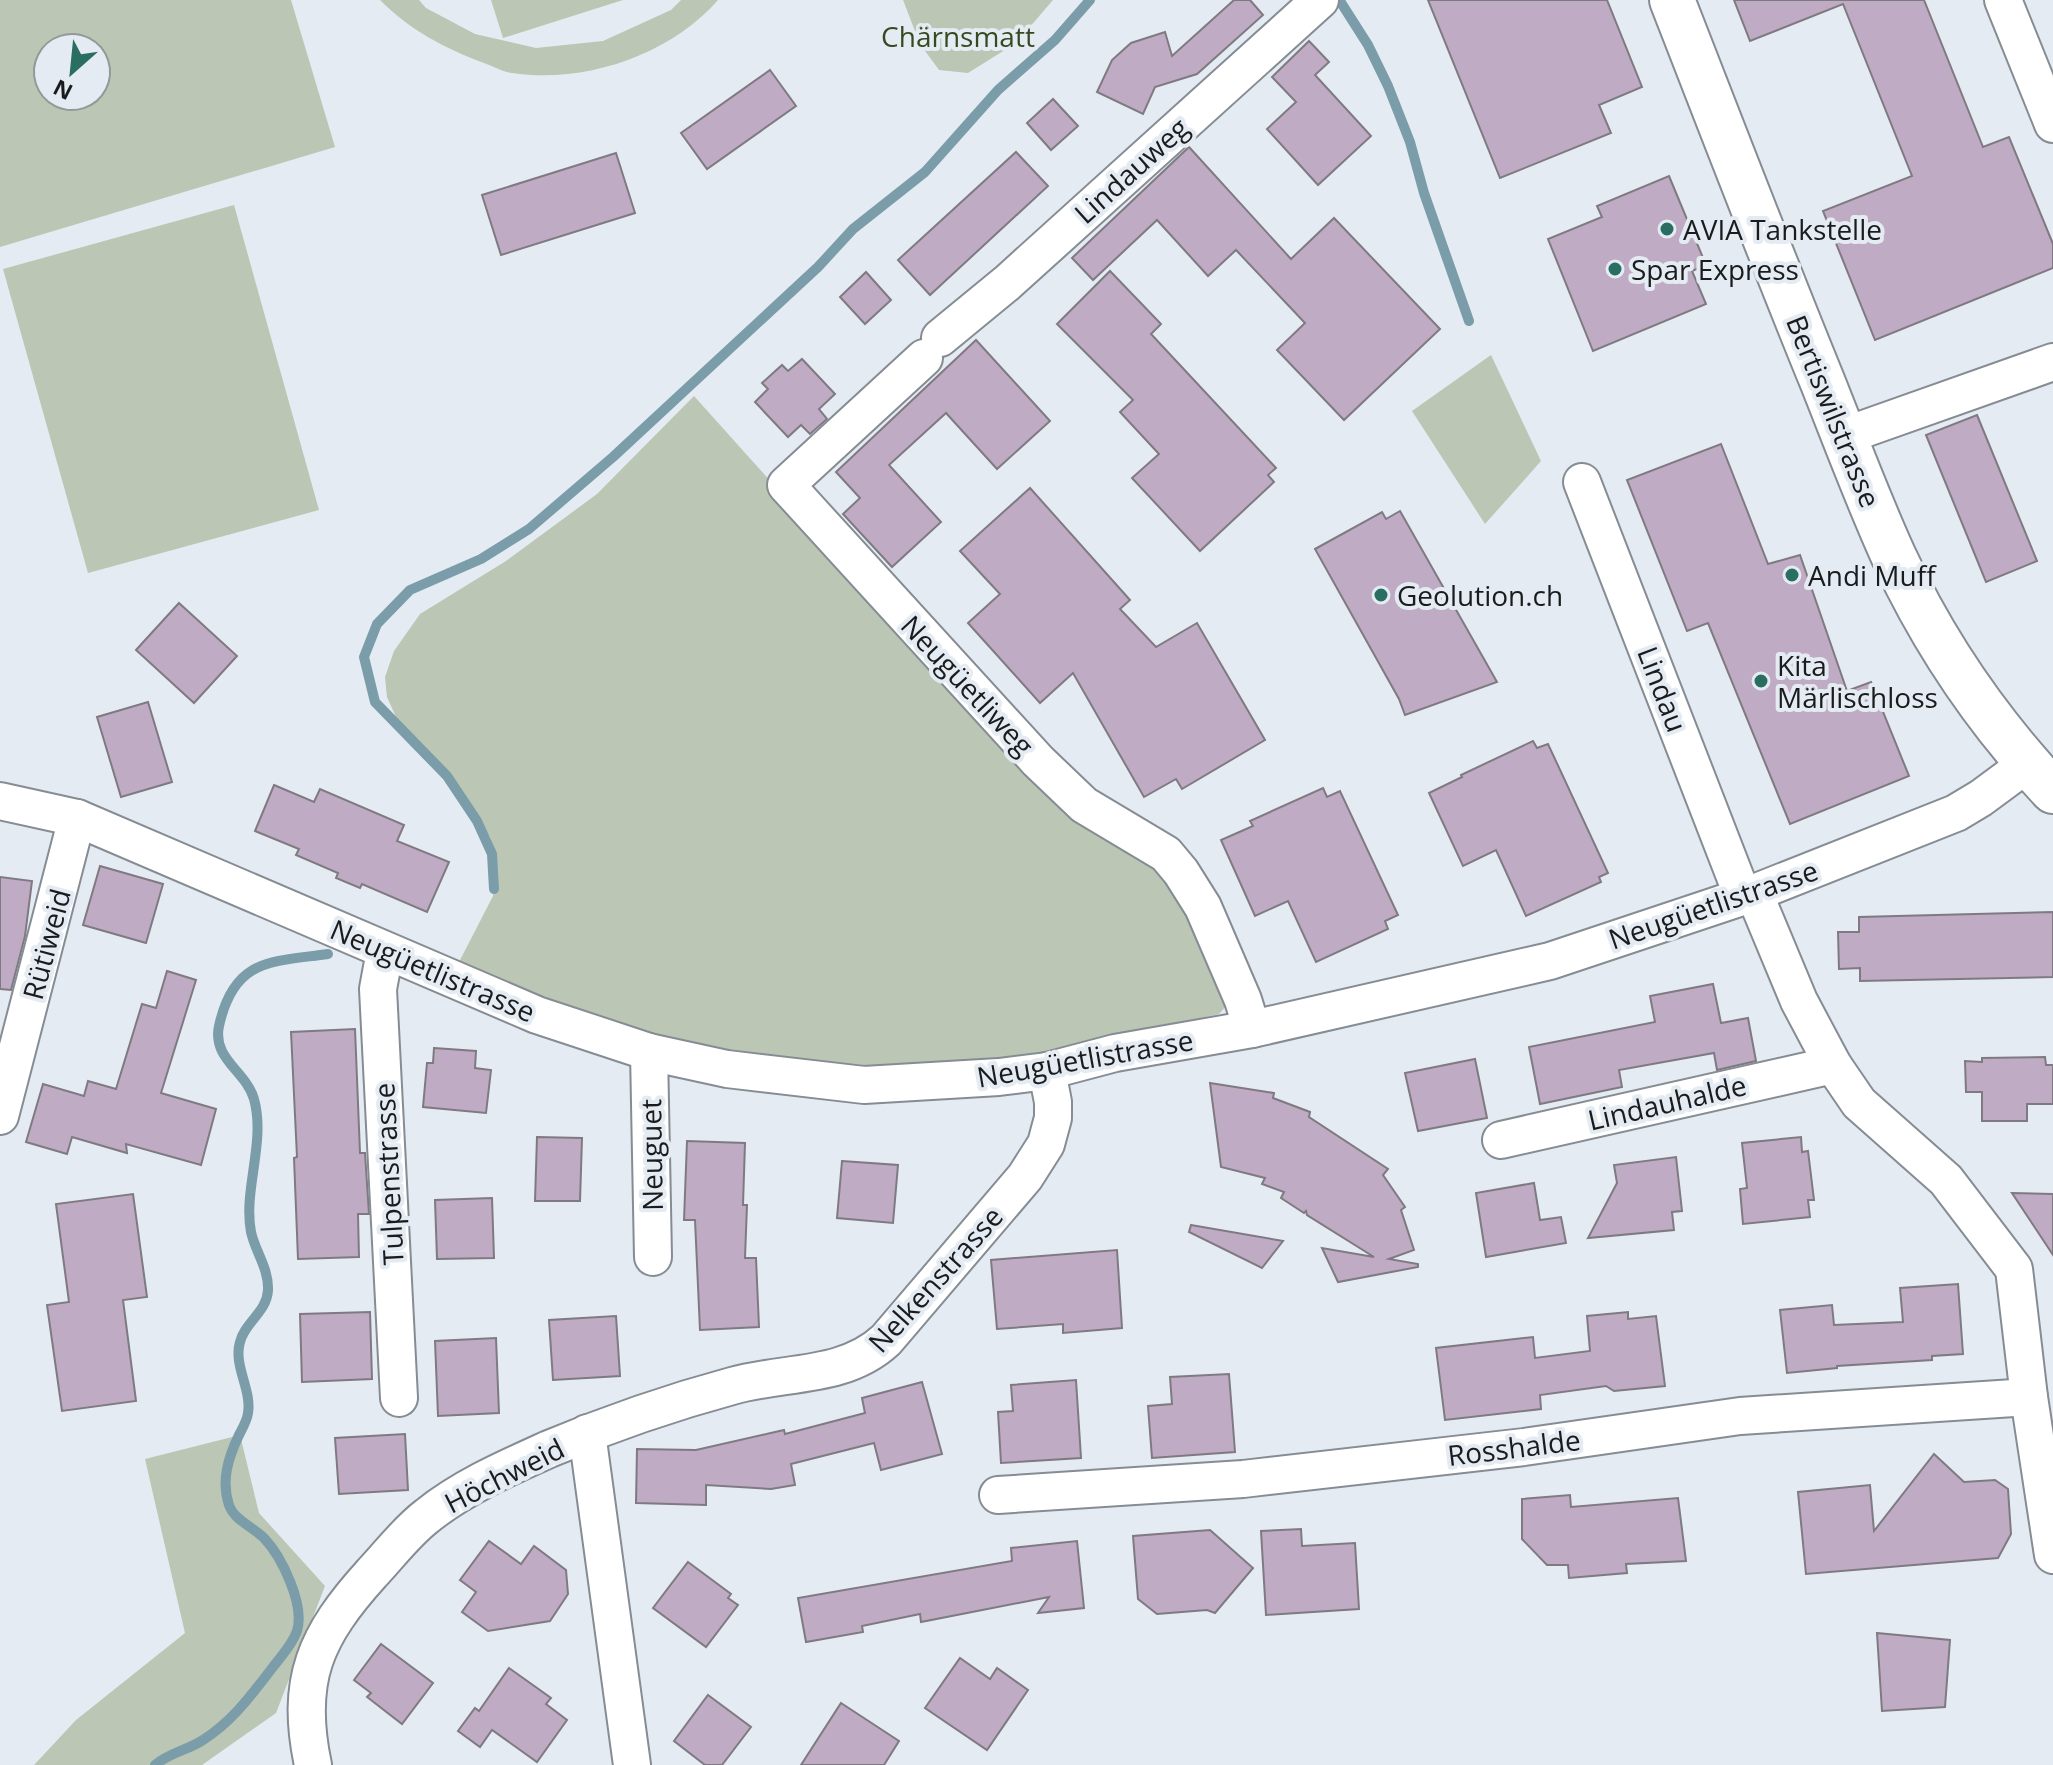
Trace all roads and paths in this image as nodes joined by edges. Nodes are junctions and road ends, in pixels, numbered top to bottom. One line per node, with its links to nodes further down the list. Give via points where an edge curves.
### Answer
1 (1320, 0): 5 (street, Lindauweg)
2 (1672, 0): 7 (main road, Bertiswilstrasse)
3 (2003, 0): 4 (street)
4 (2053, 124)
5 (932, 348): 14 (street, Neugüetliweg, via 786,485 1038,761 1084,805 1166,854 1203,907)
6 (2053, 362): 7 (street)
7 (1844, 436): 9 (main road, Bertiswilstrasse, via 1923,613 1973,694)
8 (1582, 482): 12 (street, Lindau)
9 (2040, 778): 12 (street, Neugüetlistrasse)
10 (0, 801): 11 (street, Neugüetlistrasse)
11 (77, 818): 13 (street, Neugüetlistrasse); 18 (street, Rütiweid)
12 (1749, 895): 14 (street, Neugüetlistrasse, via 1550,961); 16 (street)
13 (385, 951): 15 (street, Neugüetlistrasse, via 537,1015); 22 (street, Tulpenstrasse, via 378,989)
14 (1252, 1029): 17 (street, Neugüetlistrasse)
15 (649, 1052): 17 (street, Neugüetlistrasse, via 727,1069 864,1085); 20 (street, Neuguet)
16 (1833, 1065): 19 (street, Lindauhalde); 21 (street, via 1859,1103 1946,1180 2014,1269)
17 (1047, 1071): 24 (street, Nelkenstrasse, via 1053,1118 1046,1144 1025,1177 870,1355 841,1367 736,1384)
18 (0, 1116)
19 (1501, 1140)
20 (653, 1257)
21 (2029, 1397): 23 (street); 25 (street, Rosshalde, via 1740,1416 1243,1479)
22 (399, 1398)
23 (2044, 1432): 26 (street)
24 (587, 1433): 27 (street, Höchweid, via 506,1468 426,1517 346,1602 314,1655 305,1703); 28 (street, Höchweid)
25 (998, 1495)
26 (2053, 1555)
27 (313, 1765)
28 (632, 1765)

